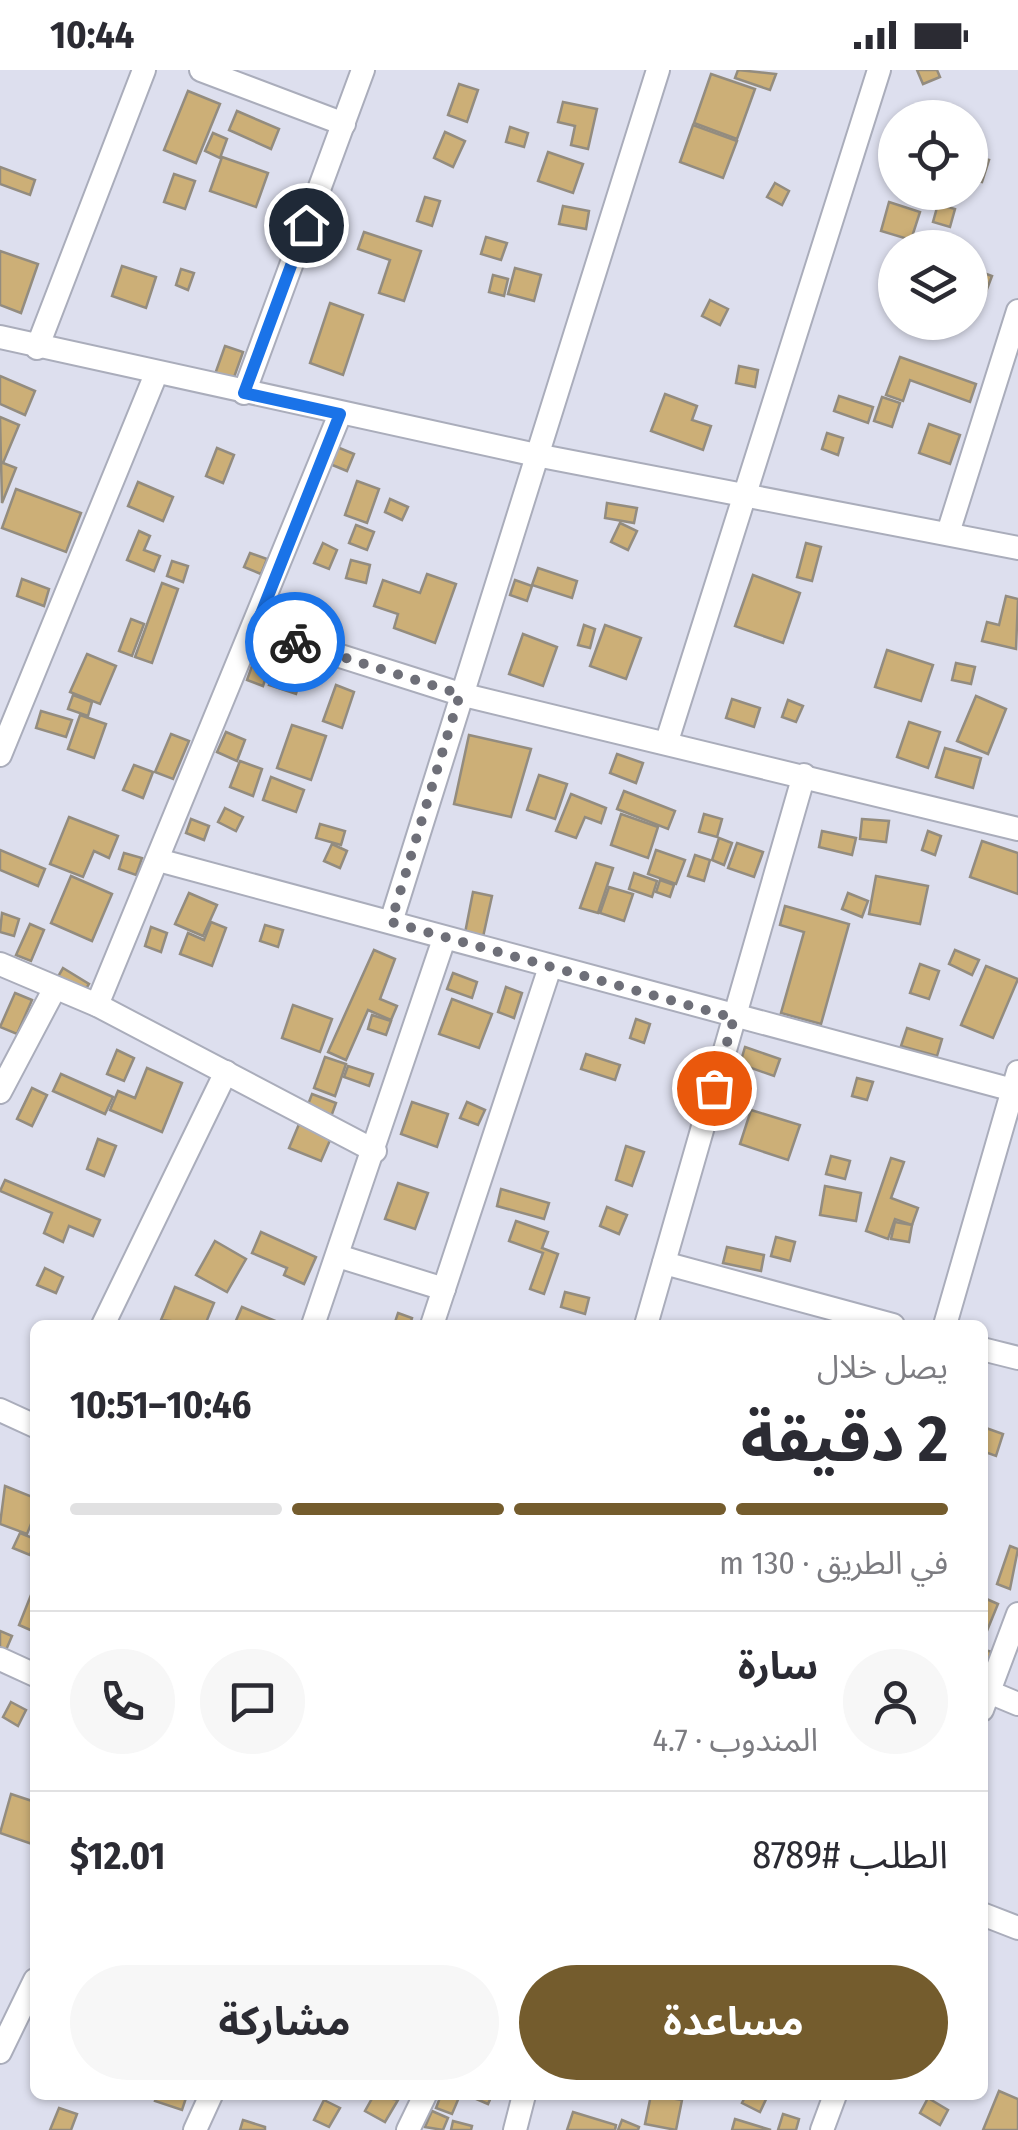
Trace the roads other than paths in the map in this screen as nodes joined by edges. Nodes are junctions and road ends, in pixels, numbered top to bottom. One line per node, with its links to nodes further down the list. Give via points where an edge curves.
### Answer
1 (144, 70): 9 (street)
2 (200, 70): 6 (street)
3 (363, 70): 6 (street)
4 (658, 70): 13 (street)
5 (879, 70): 14 (street)
6 (344, 124): 11 (street)
7 (1018, 311): 15 (street)
8 (0, 338): 9 (street)
9 (37, 348): 10 (street)
10 (156, 374): 11 (street); 20 (street)
11 (244, 393): 12 (street)
12 (340, 414): 13 (street); 17 (street)
13 (536, 455): 14 (street); 18 (street)
14 (746, 493): 15 (street); 19 (street)
15 (948, 534): 16 (street)
16 (1018, 548)
17 (255, 629): 18 (street); 23 (street)
18 (460, 694): 19 (street); 24 (street)
19 (666, 740): 21 (street)
20 (0, 755)
21 (804, 775): 22 (street); 30 (street)
22 (1018, 829)
23 (158, 860): 24 (street); 29 (street)
24 (391, 922): 25 (street)
25 (444, 940): 27 (street); 34 (street)
26 (0, 964): 28 (street)
27 (550, 967): 30 (street); 37 (street)
28 (54, 988): 29 (street); 33 (street)
29 (97, 1005): 31 (street)
30 (734, 1018): 32 (street); 36 (street)
31 (226, 1072): 34 (street); 38 (street)
32 (1016, 1081): 43 (street)
33 (0, 1092)
34 (375, 1151): 35 (street)
35 (338, 1256): 37 (street); 39 (street)
36 (664, 1263): 41 (street); 42 (street)
37 (444, 1289): 40 (street)
38 (106, 1320)
39 (316, 1320)
40 (434, 1320)
41 (647, 1320)
42 (875, 1320)
43 (945, 1320)
44 (988, 1350): 45 (street)
45 (1018, 1358)
46 (0, 1410): 47 (street)
47 (30, 1424)
48 (1018, 1614): 51 (street)
49 (2, 1665): 50 (street)
50 (30, 1673)
51 (988, 1689)
52 (988, 1698): 53 (street)
53 (1018, 1704)
54 (988, 1916): 55 (street)
55 (1018, 1928)
56 (30, 1990): 57 (street)
57 (0, 2052)
58 (209, 2100): 62 (street)
59 (423, 2100): 63 (street)
60 (523, 2100): 64 (street)
61 (833, 2100): 65 (street)
62 (195, 2130)
63 (408, 2130)
64 (515, 2130)
65 (824, 2130)

